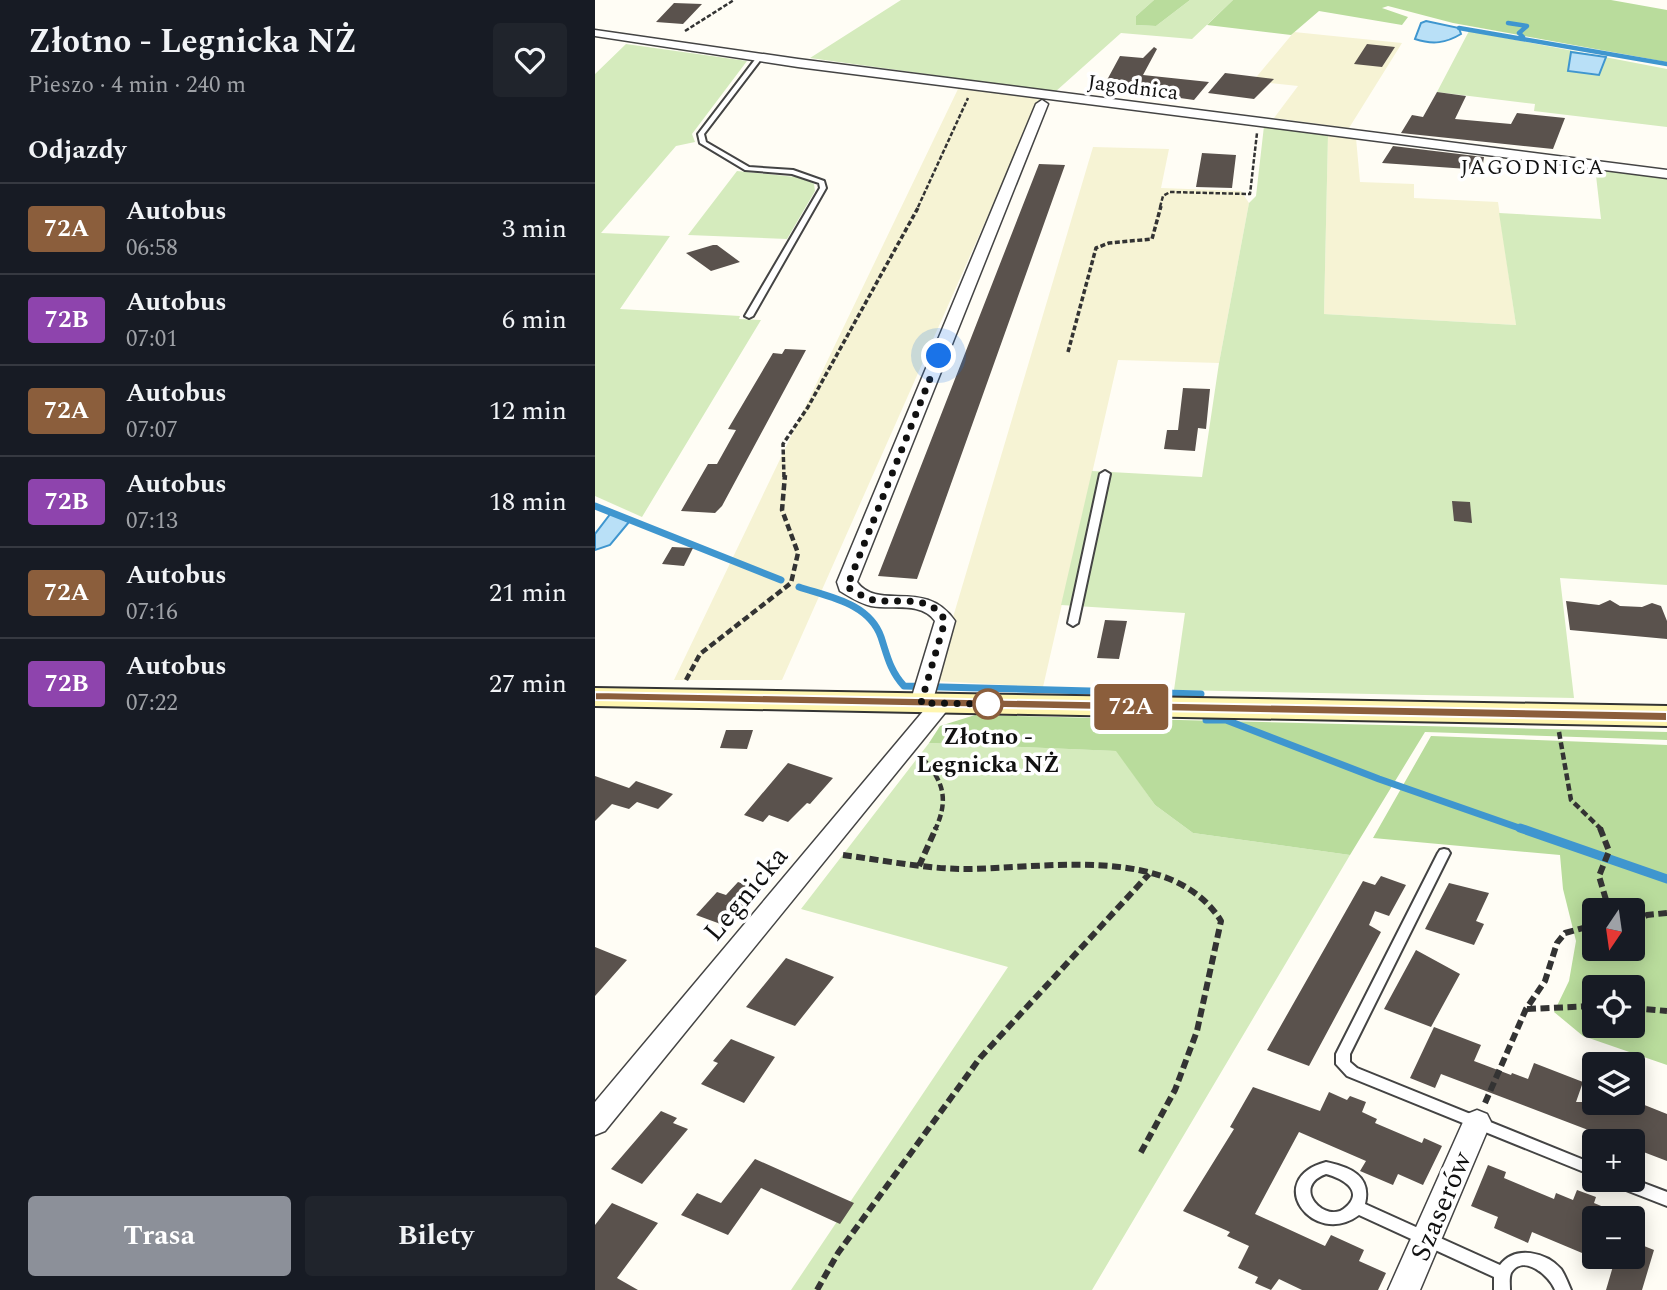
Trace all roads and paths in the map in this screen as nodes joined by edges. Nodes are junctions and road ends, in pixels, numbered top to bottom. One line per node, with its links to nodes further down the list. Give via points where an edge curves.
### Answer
1 (734, 0): 3 (path)
2 (595, 33): 3 (street, Jagodnica)
3 (666, 43): 4 (street, Jagodnica)
4 (759, 58): 5 (street, Jagodnica); 9 (lane, via 701,134 703,143 747,169 811,176 823,182 823,188)
5 (973, 86): 6 (street, Jagodnica); 15 (path, via 908,230 783,444 787,474 783,524 799,553 791,583 700,654 683,684)
6 (1044, 100): 7 (street, Jagodnica); 13 (street, via 847,582 847,587 869,599 920,602 943,616)
7 (1258, 122): 8 (street, Jagodnica); 10 (path, via 1250,194 1170,192 1163,196 1152,239 1104,243 1096,248)
8 (1667, 174)
9 (749, 316)
10 (1068, 352)
11 (1105, 474): 12 (lane)
12 (1073, 622)
13 (929, 694): 15 (street); 16 (street); 18 (street, Legnicka)
14 (595, 697): 15 (street)
15 (659, 698)
16 (1667, 716)
17 (1559, 736): 23 (path, via 1571,800 1603,831 1609,851 1598,867)
18 (907, 746): 19 (street, Legnicka); 21 (path, via 935,770 946,796 943,817)
19 (821, 851): 21 (path); 32 (street, Legnicka)
20 (1444, 853): 31 (lane, via 1343,1054 1343,1064 1352,1072)
21 (919, 866): 22 (path, via 959,869 1095,863)
22 (1150, 874): 33 (path, via 1209,902 1221,921 1196,1031 1175,1090); 40 (path, via 980,1058 838,1253)
23 (1605, 898)
24 (1667, 914): 25 (path)
25 (1645, 916)
26 (1582, 928): 28 (path, via 1565,933 1557,943 1545,981)
27 (1582, 1007): 28 (path)
28 (1526, 1009): 31 (path)
29 (1645, 1009): 30 (path)
30 (1667, 1011)
31 (1476, 1122): 34 (lane); 38 (street, Szaserów)
32 (595, 1123)
33 (1140, 1154)
34 (1582, 1165)
35 (1645, 1190): 36 (lane)
36 (1667, 1199)
37 (1357, 1207): 38 (lane)
38 (1426, 1238): 39 (lane); 41 (street, Szaserów)
39 (1502, 1273): 42 (lane); 43 (lane, via 1515,1260 1536,1260 1554,1271)
40 (817, 1290)
41 (1404, 1290)
42 (1503, 1290)
43 (1563, 1290)

